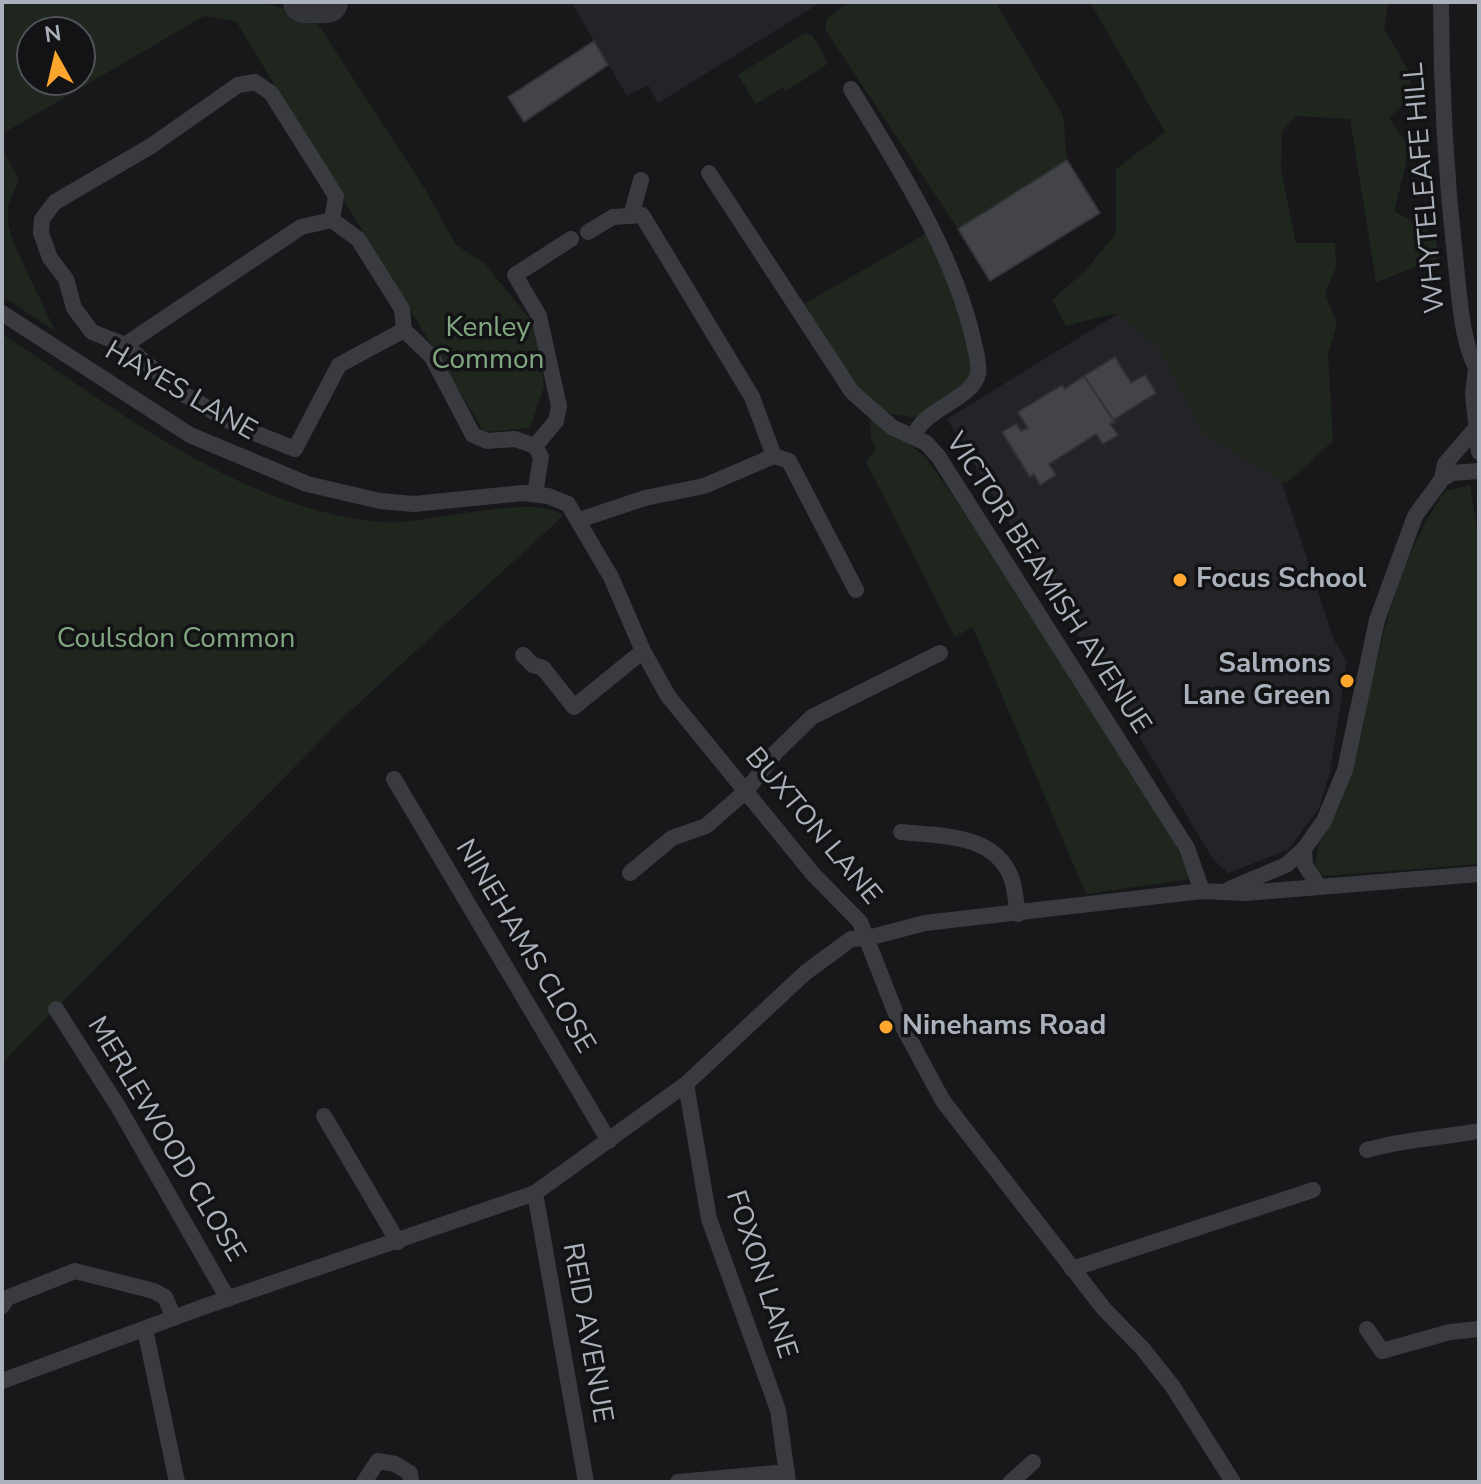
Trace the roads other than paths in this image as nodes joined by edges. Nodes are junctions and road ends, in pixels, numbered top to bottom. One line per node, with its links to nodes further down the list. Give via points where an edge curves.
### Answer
1 (1441, 2): 12 (street, WHYTELEAFE HILL, via 1446,178 1462,316 1468,352)
2 (851, 89): 14 (street, via 958,285 976,353 978,374 969,389 923,419)
3 (709, 173): 14 (street, VICTOR BEAMISH AVENUE, via 852,392 892,427)
4 (641, 180): 5 (street)
5 (631, 216): 7 (street, via 613,217); 17 (street, via 642,215 752,397)
6 (332, 220): 10 (street, via 358,239 402,309); 11 (street, via 301,227); 11 (street, via 336,196 271,93 255,82 238,85 151,146 55,202 42,219 41,233 50,258 66,279 74,308 92,332)
7 (588, 232)
8 (571, 239): 15 (street, via 515,275 539,316 559,406 556,421)
9 (2, 313): 20 (street, HAYES LANE, via 181,430 307,484 414,504)
10 (404, 330): 11 (street, via 339,365 295,449 242,428 183,394); 15 (street, via 432,357 473,435)
11 (125, 345)
12 (1477, 368): 13 (street, WHYTELEAFE HILL, via 1472,381)
13 (1476, 428): 16 (street, WHYTELEAFE HILL); 19 (street, via 1445,464)
14 (913, 437): 34 (street, VICTOR BEAMISH AVENUE, via 938,456 979,518 1187,848)
15 (535, 446): 20 (street, via 541,457)
16 (1479, 452)
17 (774, 456): 21 (street, via 704,486); 22 (street, via 789,461)
18 (1479, 471): 19 (street)
19 (1442, 479): 29 (street, via 1415,516 1397,560 1377,620 1345,770 1324,821)
20 (535, 494): 21 (street, BUXTON LANE, via 568,504)
21 (579, 520): 23 (street, BUXTON LANE)
22 (856, 590)
23 (643, 651): 25 (street, via 574,707 543,668); 27 (street, BUXTON LANE, via 668,696)
24 (940, 653): 27 (street, via 812,717)
25 (523, 655)
26 (394, 779): 41 (street, NINEHAMS CLOSE)
27 (746, 791): 30 (street, via 706,826 672,838); 36 (street, BUXTON LANE, via 860,922)
28 (901, 832): 35 (street, via 982,845 1010,875)
29 (1304, 849): 32 (street, via 1305,865); 33 (street, via 1286,865)
30 (630, 873)
31 (1479, 874): 32 (street)
32 (1318, 885): 33 (street, via 1245,893)
33 (1227, 889): 34 (street)
34 (1202, 891): 35 (street)
35 (1018, 914): 36 (street, via 925,923)
36 (868, 938): 38 (street, via 851,939 831,951); 46 (street, BUXTON LANE, via 896,1014 943,1101)
37 (56, 1009): 47 (street, MERLEWOOD CLOSE)
38 (686, 1084): 41 (street); 55 (street, FOXON LANE, via 709,1219 778,1410)
39 (324, 1116): 45 (street)
40 (1479, 1131): 42 (street)
41 (609, 1141): 44 (street)
42 (1367, 1150)
43 (1313, 1190): 46 (street)
44 (535, 1193): 45 (street); 59 (street, REID AVENUE)
45 (398, 1242): 47 (street)
46 (1072, 1269): 62 (street, BUXTON LANE, via 1173,1387)
47 (228, 1299): 49 (street)
48 (2, 1306): 49 (street, via 7,1298 75,1271 154,1291 165,1297)
49 (174, 1318): 50 (street)
50 (145, 1329): 53 (street); 56 (street)
51 (1367, 1329): 52 (street, via 1382,1351)
52 (1479, 1329)
53 (2, 1381)
54 (1033, 1462): 61 (street)
55 (788, 1477): 60 (street)
56 (177, 1482)
57 (364, 1482): 58 (street, via 378,1461 410,1473)
58 (411, 1482)
59 (586, 1482)
60 (678, 1482)
61 (1011, 1482)
62 (1233, 1482)

